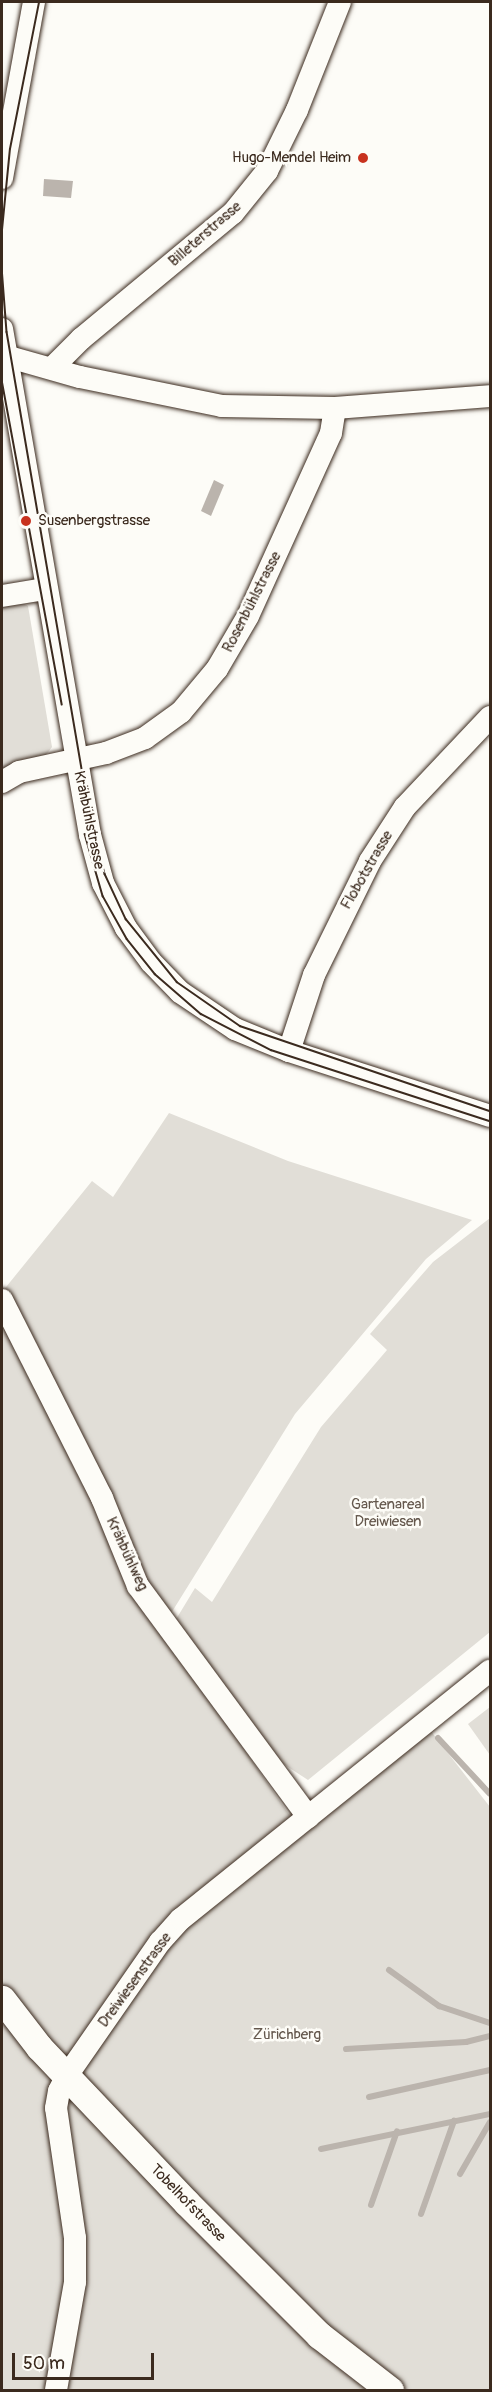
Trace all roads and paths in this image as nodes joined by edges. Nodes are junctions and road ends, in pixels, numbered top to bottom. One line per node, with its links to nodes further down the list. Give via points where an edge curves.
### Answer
1 (34, 2): 3 (street)
2 (340, 2): 6 (street, Billeterstrasse, via 297,110 267,171 233,213 81,339)
3 (2, 178)
4 (2, 328): 5 (street, Krähbühlstrasse)
5 (3, 355): 6 (street); 9 (street, Krähbühlstrasse)
6 (53, 367): 8 (street, via 184,401 222,406)
7 (490, 396): 8 (street)
8 (335, 408): 12 (street, Rosenbühlstrasse, via 331,433 273,562 217,669 181,712 146,738)
9 (45, 589): 10 (street); 12 (street, Krähbühlstrasse)
10 (2, 596)
11 (490, 717): 14 (street, Flobotstrasse, via 405,807 370,861 314,975)
12 (76, 759): 13 (street, via 19,772); 14 (street, Krähbühlstrasse, via 98,869 117,912 142,951 180,992 213,1016)
13 (2, 782)
14 (289, 1051): 15 (street, Krähbühlstrasse)
15 (490, 1116)
16 (2, 1300): 18 (street, Krähbühlweg, via 102,1498 138,1587)
17 (490, 1671): 18 (street, Dreiwiesenstrasse)
18 (308, 1817): 20 (street, Dreiwiesenstrasse, via 181,1919 160,1942)
19 (2, 1999): 20 (main road, Tobelhofstrasse)
20 (66, 2077): 21 (street, Dreiwiesenstrasse, via 56,2108 75,2238 75,2282); 22 (main road, Tobelhofstrasse, via 319,2335)
21 (56, 2391)
22 (390, 2391)

